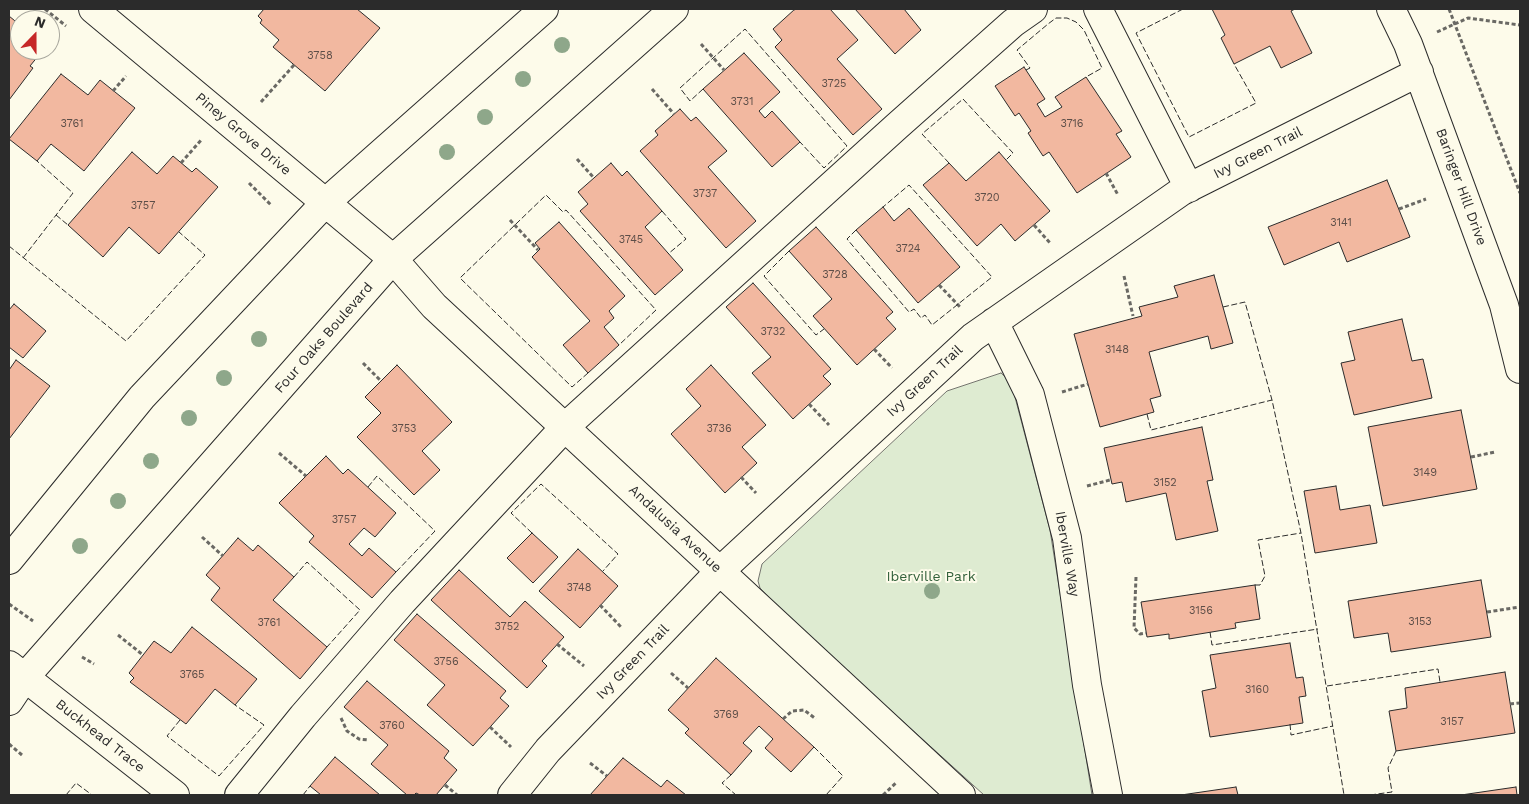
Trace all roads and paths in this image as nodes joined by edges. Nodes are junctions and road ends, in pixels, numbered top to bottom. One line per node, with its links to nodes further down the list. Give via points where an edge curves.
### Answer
1 (92, 9): 29 (street, Piney Grove Drive)
2 (544, 9): 29 (street)
3 (674, 9): 35 (street, Four Oaks Boulevard)
4 (1034, 9): 50 (street, via 1013,23 930,96)
5 (1098, 9): 25 (street)
6 (1391, 9): 11 (street, Baringer Hill Drive)
7 (1449, 9): 8 (path)
8 (1456, 24): 9 (path, via 1468,18); 11 (path); 26 (path)
9 (1520, 25)
10 (701, 44): 13 (path)
11 (1408, 44): 14 (street, Baringer Hill Drive)
12 (294, 65): 18 (path)
13 (724, 70)
14 (1419, 72): 25 (street, Ivy Green Trail); 44 (street, Baringer Hill Drive, via 1504,305)
15 (126, 76): 17 (path)
16 (652, 89): 19 (path)
17 (113, 91)
18 (261, 102)
19 (674, 114)
20 (202, 139): 22 (path)
21 (577, 159): 24 (path)
22 (181, 163)
23 (1106, 173): 27 (path)
24 (594, 178)
25 (1189, 188): 40 (street, Ivy Green Trail)
26 (1520, 192)
27 (1118, 195)
28 (1426, 199): 30 (path)
29 (325, 203): 35 (street, Piney Grove Drive); 61 (street, via 142,398)
30 (1398, 209)
31 (510, 220): 34 (path)
32 (1034, 225): 33 (path)
33 (1050, 243)
34 (538, 250)
35 (393, 259): 50 (street, Andalusia Avenue, via 434,306); 73 (street, Four Oaks Boulevard)
36 (1124, 276): 39 (path)
37 (939, 285): 38 (path)
38 (962, 309)
39 (1133, 316)
40 (994, 322): 62 (street, Ivy Green Trail, via 973,337); 97 (street, Iberville Way, via 1030,394 1067,538 1087,685)
41 (874, 349): 43 (path)
42 (364, 363): 45 (path)
43 (892, 368)
44 (1520, 368)
45 (381, 381)
46 (1088, 384): 47 (path)
47 (1062, 392)
48 (809, 404): 49 (path)
49 (829, 425)
50 (565, 427): 62 (street, Andalusia Avenue); 92 (street, via 408,596)
51 (1495, 452): 53 (path)
52 (279, 453): 54 (path)
53 (1471, 458)
54 (306, 476)
55 (741, 477): 58 (path)
56 (1110, 480): 57 (path)
57 (1087, 486)
58 (756, 493)
59 (202, 537): 60 (path)
60 (223, 556)
61 (9, 560)
62 (720, 571): 94 (street, Ivy Green Trail, via 548,750); 96 (street, Andalusia Avenue)
63 (1136, 578): 68 (path, via 1134,628 1140,634)
64 (600, 605): 67 (path)
65 (1520, 607): 66 (path)
66 (1487, 612)
67 (621, 626)
68 (1146, 633)
69 (118, 635): 71 (path)
70 (557, 644): 72 (path)
71 (143, 655)
72 (584, 666)
73 (17, 671): 76 (street, Four Oaks Boulevard); 91 (street, Buckhead Trace)
74 (671, 673): 75 (path)
75 (688, 688)
76 (9, 700)
77 (1520, 702): 78 (path)
78 (1510, 704)
79 (341, 715): 83 (path, via 347,731)
80 (783, 719): 81 (path, via 792,711 804,710)
81 (816, 719)
82 (490, 728): 85 (path)
83 (368, 740)
84 (9, 744): 86 (path)
85 (511, 747)
86 (22, 755)
87 (590, 763): 88 (path)
88 (607, 776)
89 (897, 782): 95 (path)
90 (445, 785): 93 (path)
91 (175, 795)
92 (239, 795)
93 (457, 795)
94 (512, 795)
95 (883, 795)
96 (961, 795)
97 (1108, 795)

